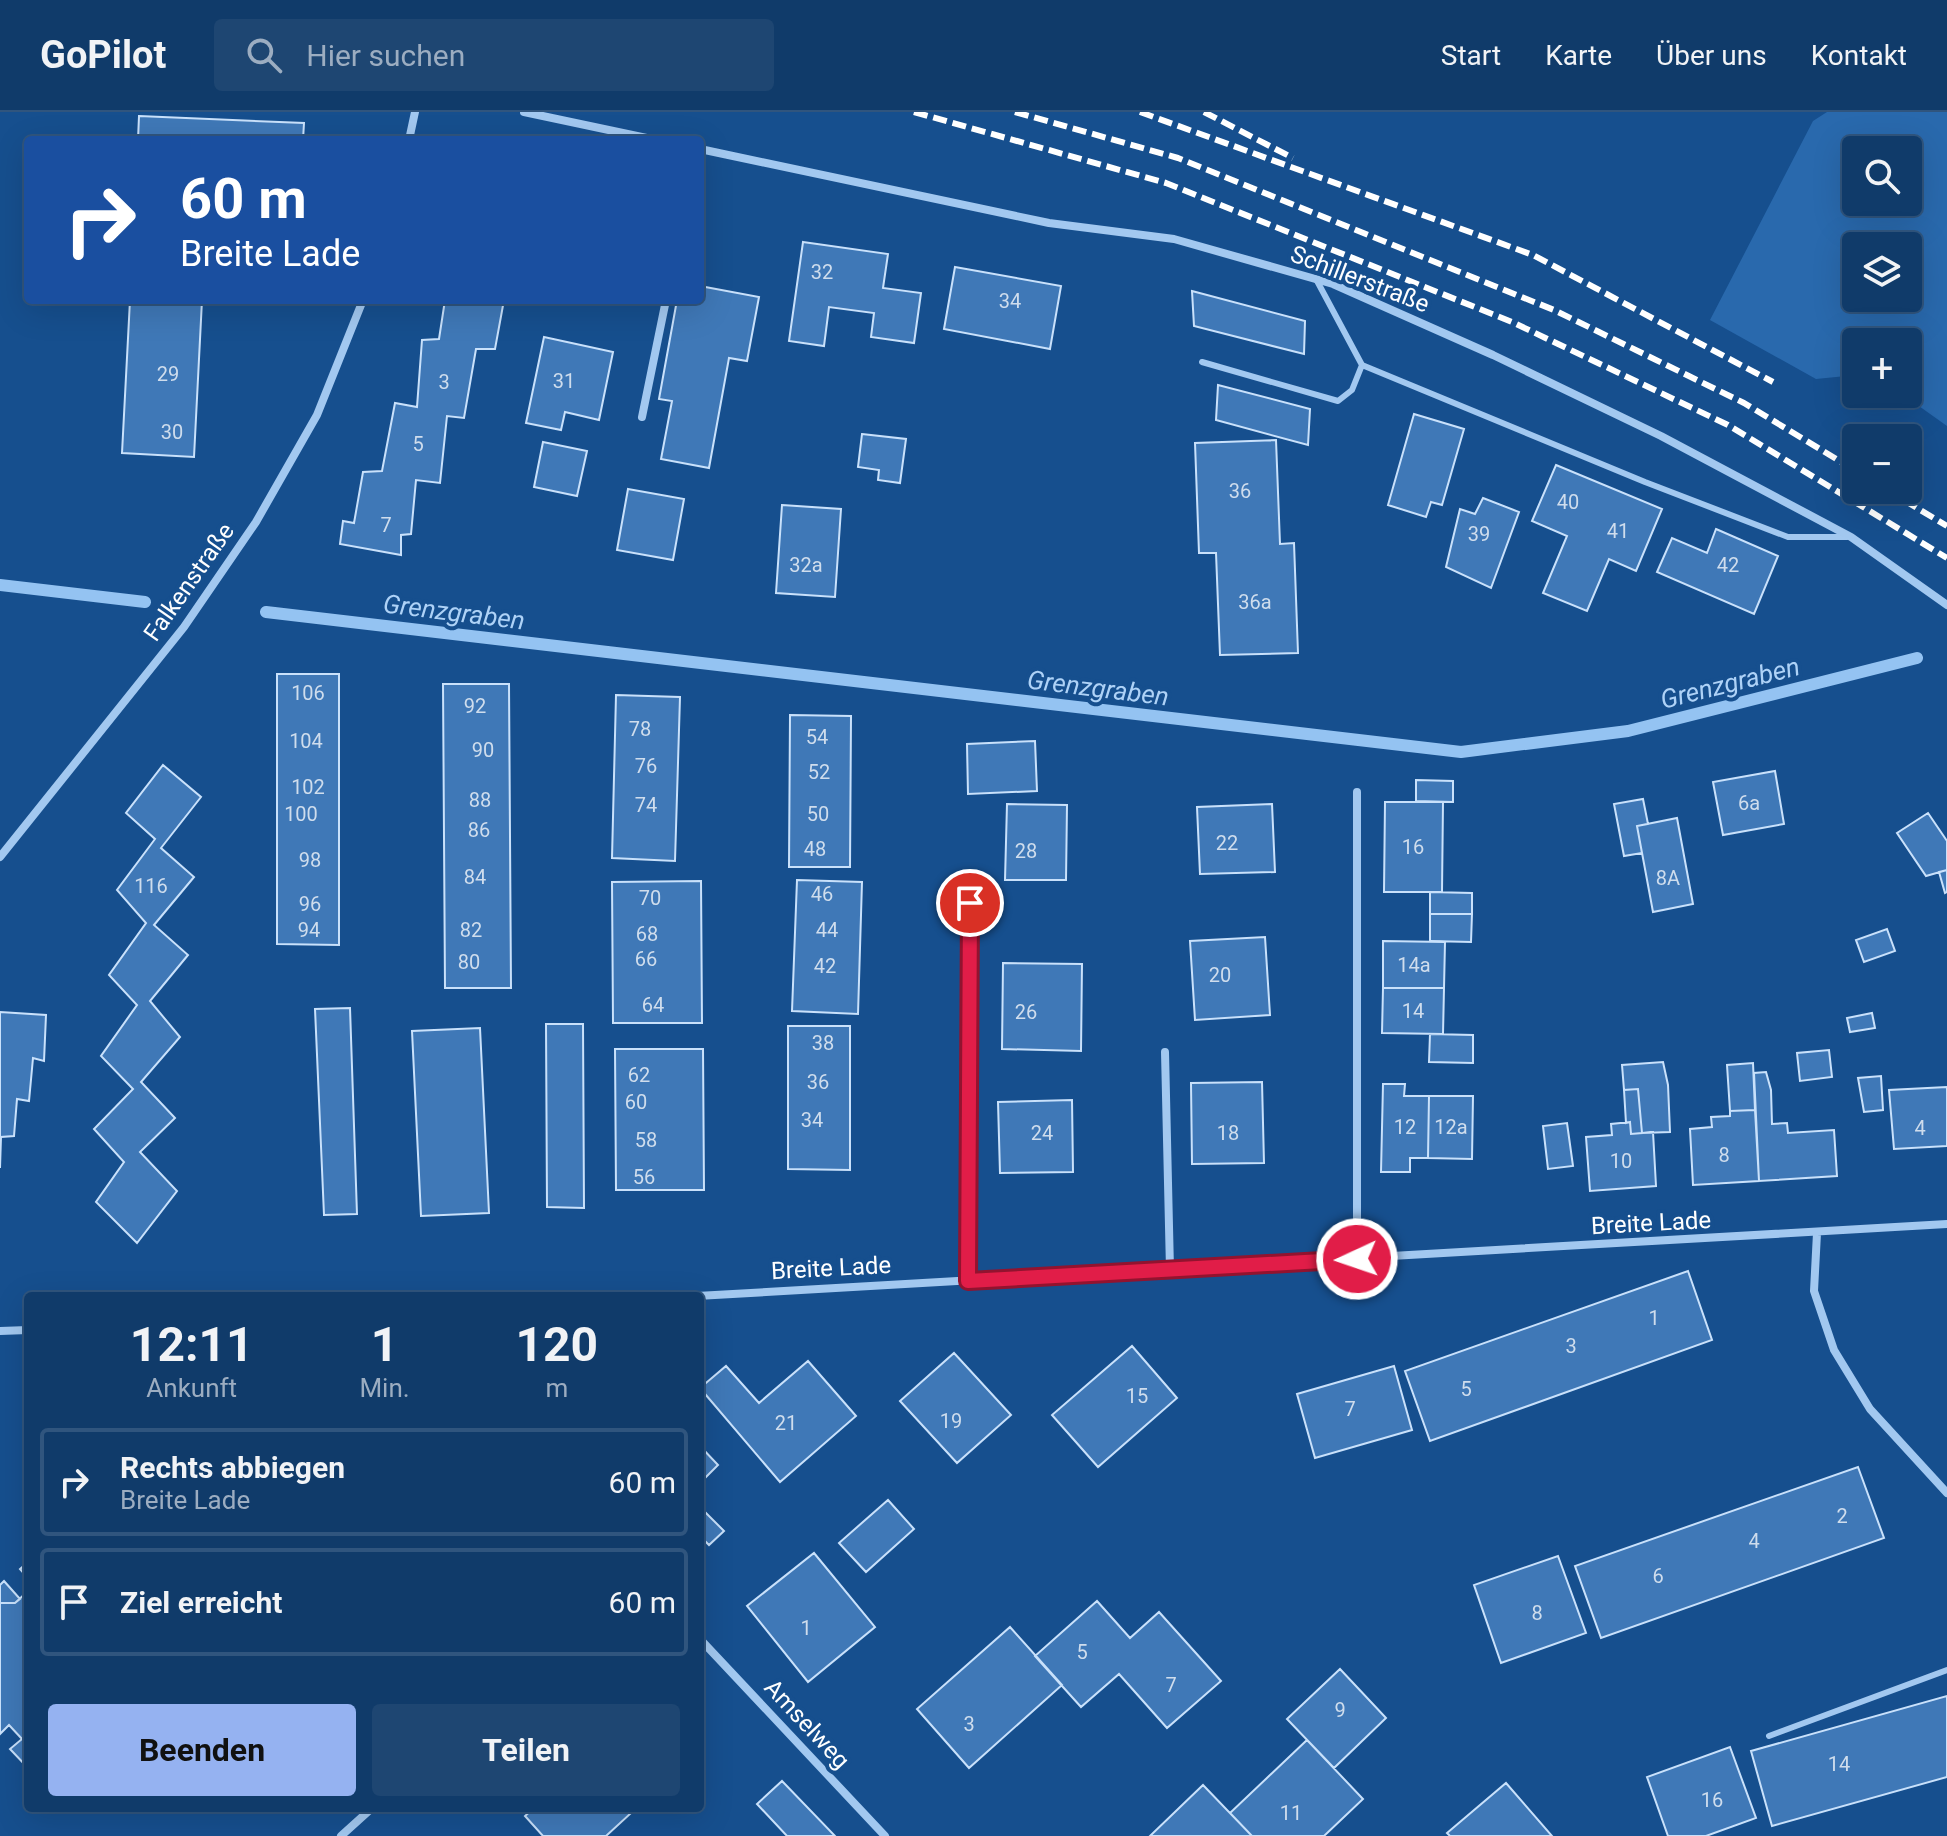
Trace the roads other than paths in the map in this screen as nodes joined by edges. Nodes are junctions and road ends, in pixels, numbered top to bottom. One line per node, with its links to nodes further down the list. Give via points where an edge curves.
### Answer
1 (415, 112): 3 (street)
2 (524, 112): 4 (street)
3 (410, 136)
4 (637, 136)
5 (704, 150): 6 (street, Schillerstraße, via 1049,223 1174,239)
6 (1316, 279): 10 (lane); 12 (street, Schillerstraße, via 1661,436)
7 (361, 304): 15 (street, Falkenstraße, via 317,415 256,522 184,627)
8 (665, 304): 11 (street)
9 (1202, 362): 10 (lane, via 1338,401 1352,390)
10 (1362, 365): 12 (lane, via 1788,537)
11 (642, 417)
12 (1851, 537): 13 (street, Schillerstraße)
13 (1947, 605)
14 (1357, 792): 20 (street)
15 (0, 857)
16 (970, 903): 22 (street)
17 (1165, 1052): 21 (street)
18 (1947, 1224): 19 (street, Breite Lade)
19 (1817, 1233): 20 (street, Breite Lade); 26 (street, via 1814,1291 1834,1350 1870,1409)
20 (1357, 1259): 21 (street, Breite Lade)
21 (1170, 1270): 22 (street, Breite Lade)
22 (968, 1281): 23 (street, Breite Lade)
23 (704, 1296)
24 (24, 1330): 25 (street)
25 (0, 1331)
26 (1947, 1493)
27 (704, 1643): 32 (street, Amselweg)
28 (1947, 1670): 29 (lane)
29 (1769, 1736)
30 (368, 1812): 31 (street)
31 (341, 1836)
32 (885, 1836)

